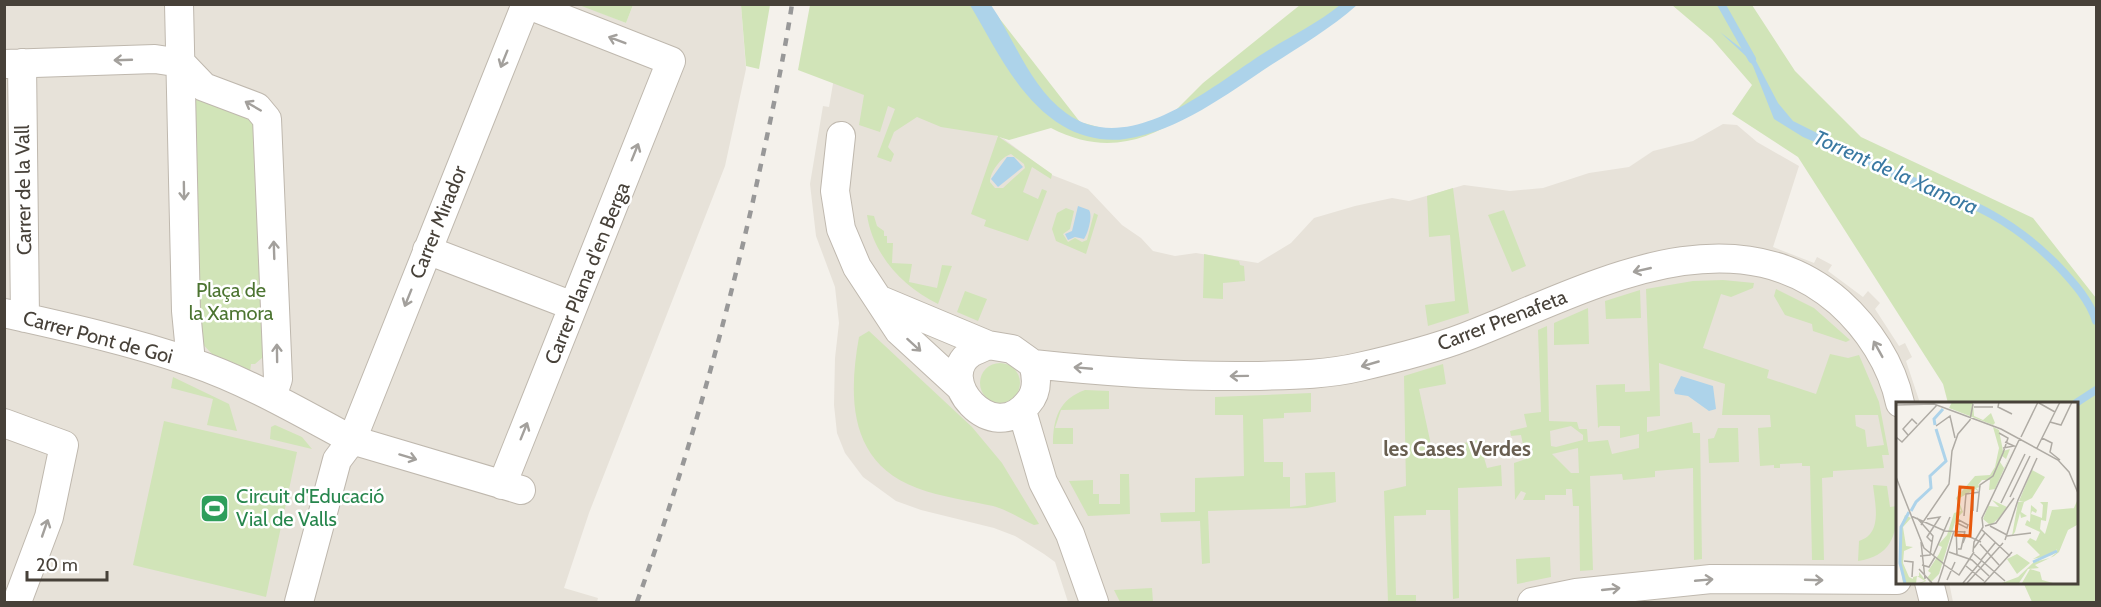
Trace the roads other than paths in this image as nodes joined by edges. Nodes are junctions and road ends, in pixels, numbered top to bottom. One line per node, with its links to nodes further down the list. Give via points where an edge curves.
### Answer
1 (179, 4): 5 (street)
2 (526, 4): 3 (street, Carrer Mirador, one-way to 2); 7 (street, Carrer Mirador, one-way to 7)
3 (671, 61): 9 (street, Carrer Plana d'en Berga, one-way to 3)
4 (13, 63): 5 (street, one-way to 4, via 154,59); 10 (street, Carrer de la Vall)
5 (181, 63): 12 (street, one-way to 12, via 186,311); 15 (street, one-way to 5, via 278,379 267,119 257,107 204,87)
6 (841, 136): 8 (street, via 835,191 841,228 857,267)
7 (427, 250): 9 (street); 20 (street, Carrer Mirador, one-way to 20)
8 (878, 299): 11 (street); 14 (street, one-way to 14, via 899,331)
9 (573, 306): 20 (street, Carrer Plana d'en Berga, one-way to 9, via 512,488)
10 (15, 315): 12 (street, Carrer Pont de Goi)
11 (988, 345): 13 (street, via 1012,349); 14 (street, via 963,361)
12 (191, 362): 15 (street)
13 (1034, 364): 16 (street, Carrer Prenafeta, one-way to 13, via 1890,371 1872,338 1836,300 1794,274 1736,260 1683,262 1617,275 1464,337 1357,368 1216,377); 17 (street, via 1036,387)
14 (960, 387): 18 (street, via 976,410)
15 (272, 397): 20 (street)
16 (1900, 402)
17 (1022, 411): 18 (street, via 1012,417); 21 (street)
18 (989, 416): 21 (street)
19 (4, 423): 24 (street, one-way to 19, via 48,517 57,437)
20 (352, 440): 25 (street, Carrer Mirador, via 337,460)
21 (1043, 482): 26 (street, via 1070,534)
22 (1896, 580): 27 (street, one-way to 22, via 1576,593 1711,579)
23 (1929, 583): 28 (street)
24 (15, 589)
25 (305, 601)
26 (1094, 603)
27 (1532, 603)
28 (1934, 603)

